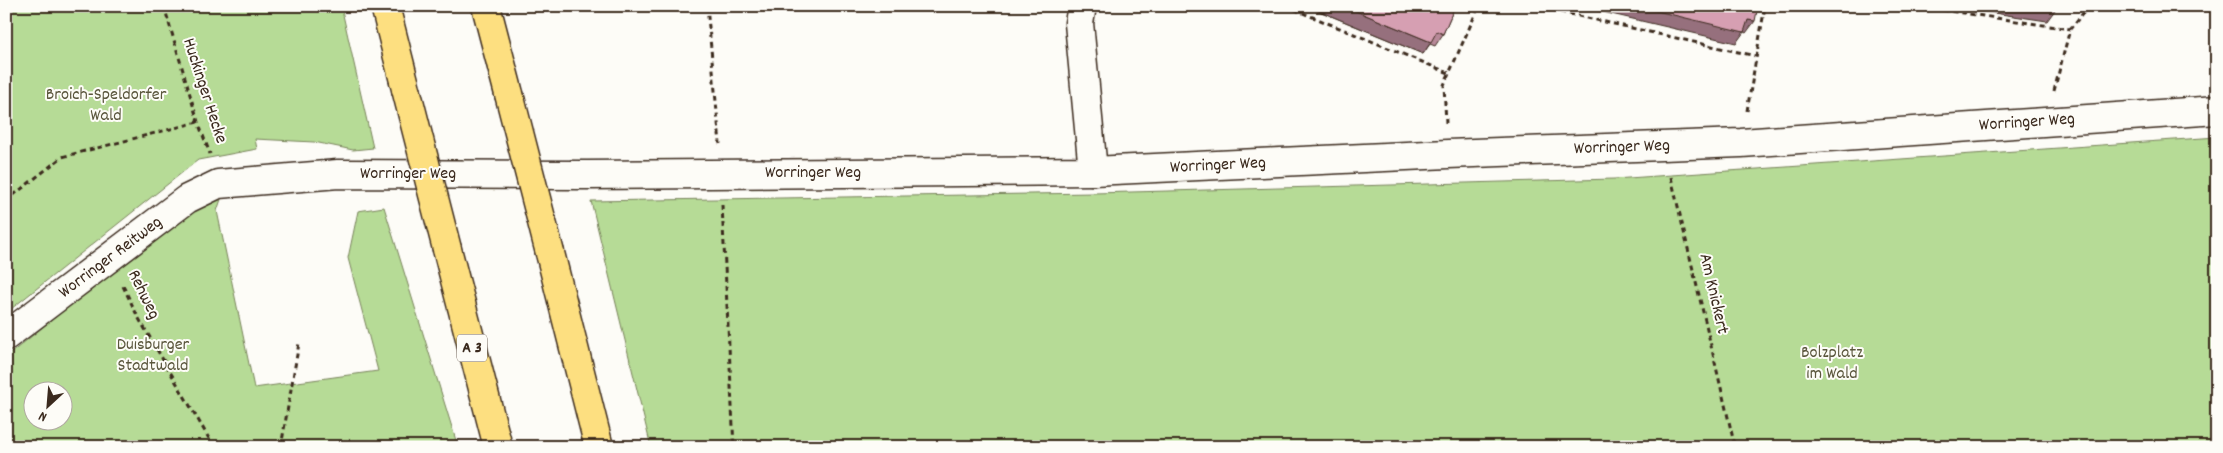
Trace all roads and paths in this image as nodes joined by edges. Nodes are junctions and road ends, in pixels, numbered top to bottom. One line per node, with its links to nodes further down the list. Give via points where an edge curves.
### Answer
1 (164, 6): 16 (path, Huckinger Hecke)
2 (385, 6): 30 (highway, A 3, bridge)
3 (486, 6): 31 (highway, bridge)
4 (707, 6): 22 (path)
5 (1082, 6): 21 (street, via 1079,23)
6 (1286, 6): 14 (path)
7 (1479, 6): 14 (path)
8 (1534, 6): 13 (path)
9 (1764, 6): 13 (path)
10 (1916, 6): 12 (path)
11 (2090, 6): 12 (path)
12 (2070, 29): 17 (path)
13 (1756, 56): 18 (path)
14 (1449, 73): 20 (path, via 1444,85)
15 (2217, 110): 17 (street, Worringer Weg)
16 (198, 122): 23 (path, Huckinger Hecke); 24 (path, via 62,157)
17 (2046, 122): 18 (street, Worringer Weg)
18 (1741, 143): 19 (street, Worringer Weg)
19 (1664, 147): 20 (street, Worringer Weg); 33 (path, Am Knickert)
20 (1448, 154): 21 (street, Worringer Weg)
21 (1093, 171): 22 (street, Worringer Weg)
22 (723, 174): 23 (street, Worringer Weg, via 338,174); 32 (path)
23 (218, 184): 25 (street, Worringer Reitweg, via 187,199)
24 (6, 201)
25 (110, 258): 26 (street, Worringer Reitweg); 28 (path, Rehweg, via 138,317)
26 (6, 336)
27 (299, 343): 29 (path)
28 (214, 447)
29 (281, 447)
30 (498, 447)
31 (599, 447)
32 (734, 447)
33 (1734, 447)

